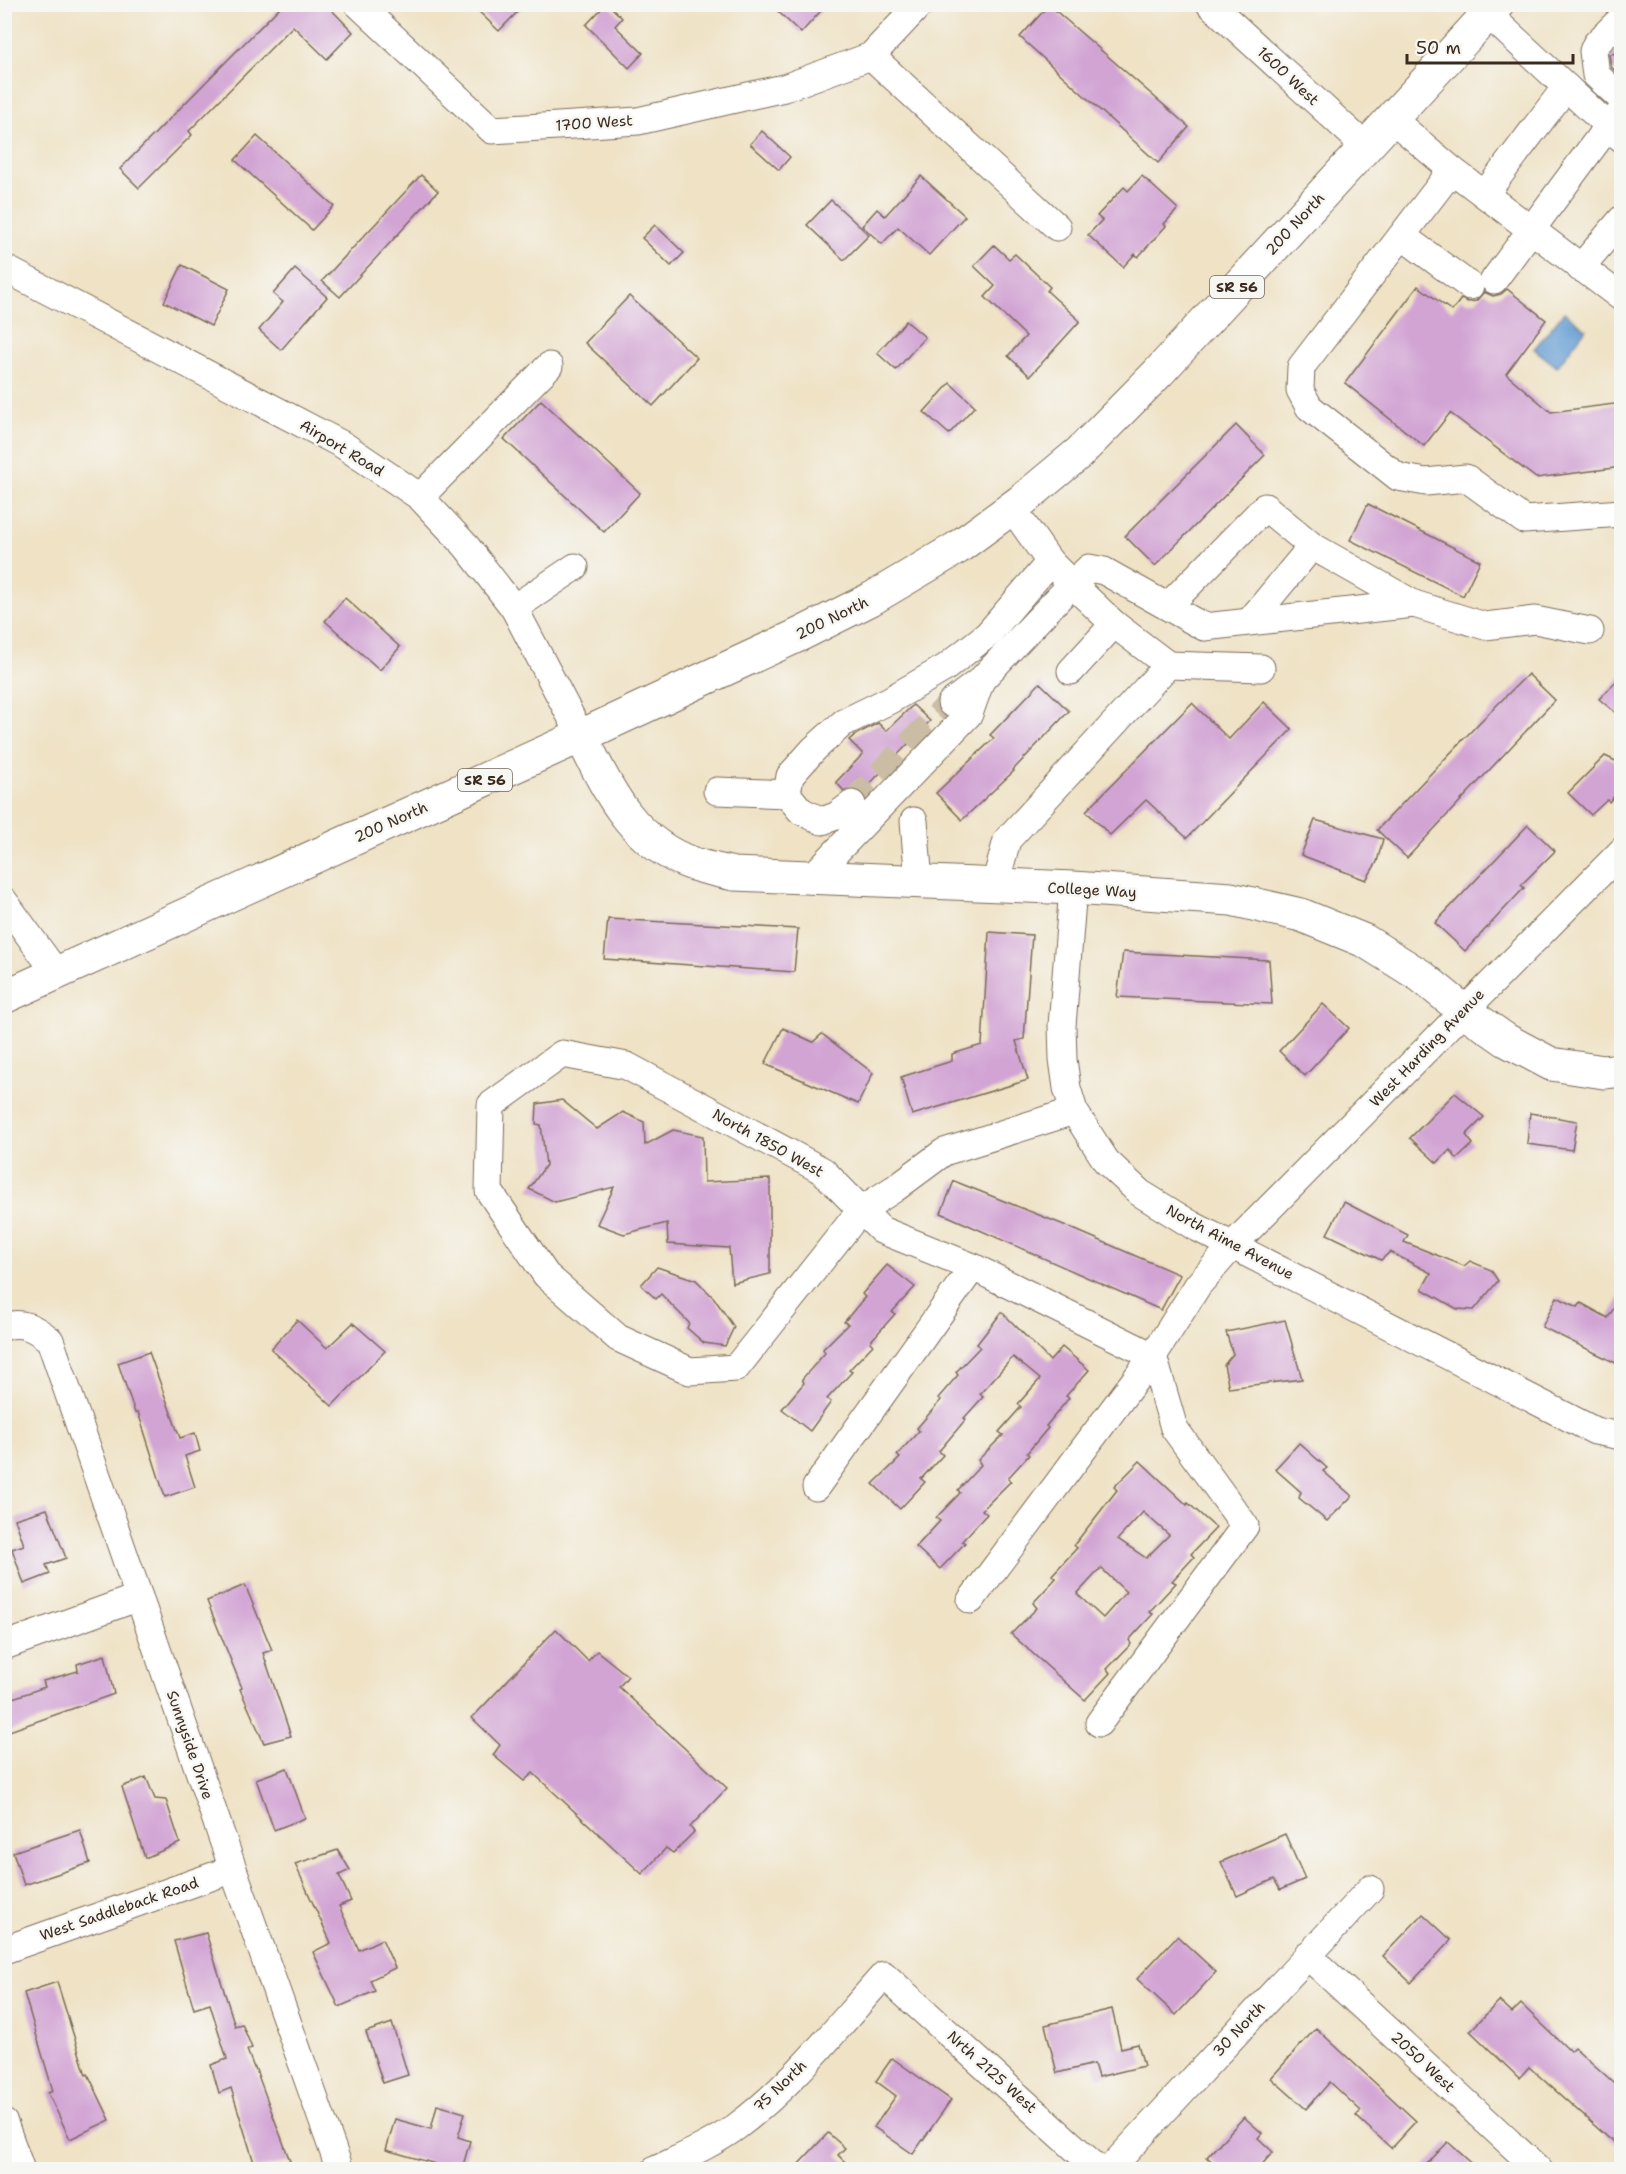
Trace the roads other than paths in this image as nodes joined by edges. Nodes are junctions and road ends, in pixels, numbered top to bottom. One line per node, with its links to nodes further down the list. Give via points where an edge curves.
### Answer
1 (358, 4): 6 (street, 1700 West, via 492,130 638,120 784,88)
2 (920, 4): 6 (street, 1700 West)
3 (1210, 4): 11 (street, 1600 West)
4 (1492, 9): 7 (street); 9 (main road, 200 North / SR 56)
5 (1622, 18): 8 (street, via 1593,51 1596,75)
6 (871, 56): 15 (street)
7 (1566, 87): 10 (street); 13 (street)
8 (1622, 99)
9 (1392, 119): 11 (main road, 200 North / SR 56); 12 (street)
10 (1617, 125): 16 (street)
11 (1366, 147): 23 (main road, 200 North / SR 56, via 1158,373 1079,453)
12 (1452, 170): 13 (street); 17 (street)
13 (1485, 194): 16 (street)
14 (1622, 219): 19 (street)
15 (1057, 227)
16 (1533, 230): 17 (street, via 1482,283); 19 (street)
17 (1402, 236): 24 (street, via 1301,367 1300,390 1309,407 1398,477 1426,482 1466,478 1524,520)
18 (4, 268): 22 (street, Airport Road, via 343,445)
19 (1580, 268): 20 (street)
20 (1622, 297)
21 (549, 366): 22 (street)
22 (420, 497): 31 (street, Airport Road, via 466,546)
23 (1012, 508): 26 (street); 40 (main road, 200 North / SR 56, via 957,548 870,599)
24 (1622, 513)
25 (1312, 546): 29 (street); 30 (street, via 1265,507); 32 (street)
26 (1050, 562): 28 (street); 42 (street, via 987,634 945,668 843,723 790,776)
27 (575, 567): 31 (street)
28 (1072, 584): 30 (street, via 1089,568 1104,571); 33 (street); 38 (street)
29 (1414, 604): 32 (street); 34 (street, via 1485,626 1535,620)
30 (1168, 606): 32 (street, via 1204,627)
31 (514, 609): 40 (street, Airport Road)
32 (1250, 621)
33 (1114, 624): 35 (street); 37 (street)
34 (1590, 631)
35 (1168, 665): 36 (street); 48 (street, via 1007,840)
36 (1260, 668)
37 (1071, 671)
38 (981, 680): 39 (street); 46 (street, via 969,714)
39 (951, 703)
40 (581, 736): 46 (main road, College Way, via 607,788 632,824 659,847 693,864 734,874); 51 (main road, 200 North / SR 56)
41 (717, 791): 42 (street)
42 (787, 794): 43 (street, via 801,811 822,821)
43 (852, 804)
44 (914, 821): 47 (street)
45 (1622, 851): 53 (street, West Harding Avenue)
46 (812, 877): 47 (main road, College Way)
47 (919, 882): 48 (main road, College Way)
48 (995, 885): 49 (main road, College Way)
49 (1073, 888): 53 (main road, College Way, via 1231,899 1301,915 1365,941 1421,975); 55 (street, North Aime Avenue, via 1062,1026 1066,1078)
50 (4, 902): 51 (street)
51 (57, 974): 52 (main road, 200 North / SR 56)
52 (4, 997)
53 (1463, 1010): 54 (main road, College Way, via 1506,1041 1551,1064 1604,1072); 57 (street, West Harding Avenue)
54 (1622, 1070)
55 (1074, 1111): 56 (street, via 944,1152); 57 (street, North Aime Avenue, via 1106,1161 1140,1193)
56 (861, 1210): 56 (street, North 1850 West, via 823,1171 627,1066 562,1054 491,1105 489,1191 546,1275 618,1338 690,1371 736,1368); 58 (street, North 1850 West, via 881,1230)
57 (1233, 1245): 60 (street, West Harding Avenue, via 1198,1285); 61 (street, North Aime Avenue, via 1595,1431)
58 (973, 1267): 60 (street, North 1850 West); 62 (street)
59 (4, 1327): 63 (street, Sunnyside Drive, via 32,1326 50,1340)
60 (1153, 1356): 64 (street, West Harding Avenue); 66 (street, via 1174,1428 1245,1526)
61 (1619, 1434)
62 (816, 1487)
63 (139, 1598): 65 (street); 67 (street, Sunnyside Drive)
64 (971, 1600)
65 (4, 1646)
66 (1100, 1723)
67 (233, 1869): 69 (street, West Saddleback Road); 74 (street, Sunnyside Drive)
68 (1370, 1889): 70 (street, 30 North)
69 (4, 1950)
70 (1307, 1955): 77 (street, 30 North); 78 (street, 2050 West)
71 (884, 1975): 75 (street, 75 North, via 778,2093 735,2128); 76 (street, Nrth 2125 West)
72 (4, 2123): 73 (street)
73 (21, 2169)
74 (340, 2169)
75 (655, 2169)
76 (1099, 2169)
77 (1109, 2169)
78 (1539, 2169)

